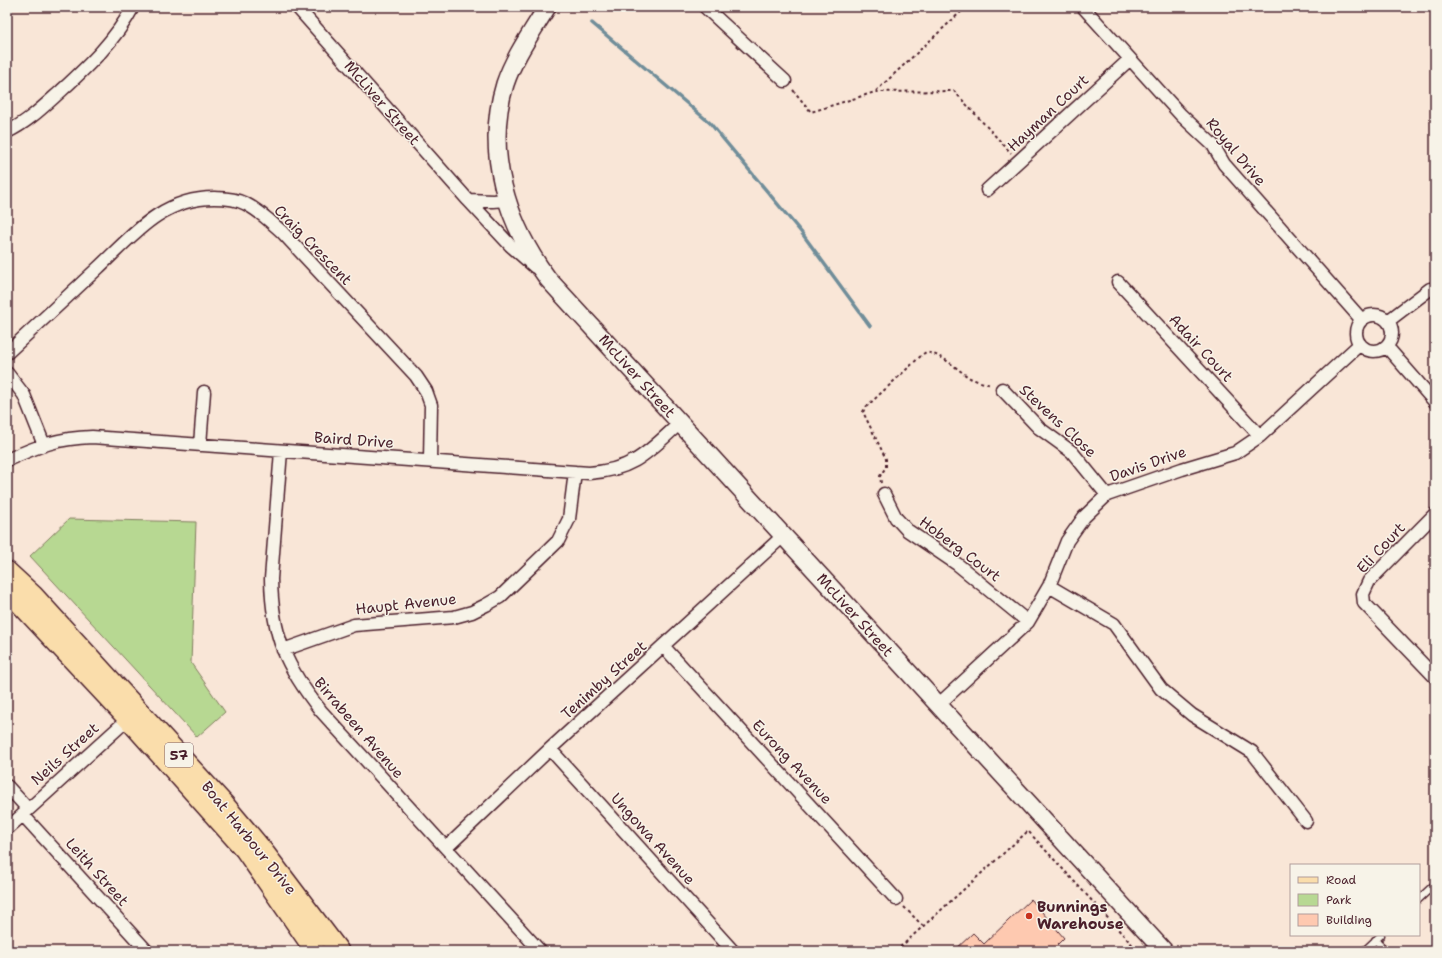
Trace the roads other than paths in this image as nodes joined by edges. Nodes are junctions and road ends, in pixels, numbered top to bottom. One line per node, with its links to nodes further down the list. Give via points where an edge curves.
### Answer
1 (133, 7): 8 (street, via 115,36 96,58 23,124)
2 (297, 7): 10 (street, McLiver Street)
3 (547, 7): 11 (street, McLiver Street, via 519,53 505,85 498,123 498,160)
4 (705, 7): 7 (street)
5 (1083, 7): 6 (street, Royal Drive)
6 (1130, 59): 9 (street, Hayman Court); 15 (street, Royal Drive, via 1181,115 1213,145 1224,164)
7 (786, 81)
8 (7, 132)
9 (987, 190)
10 (468, 200): 11 (street); 12 (street, McLiver Street, via 510,245)
11 (506, 200): 12 (street, McLiver Street, via 524,243)
12 (548, 278): 24 (street, McLiver Street)
13 (1118, 282): 25 (street, Adair Court)
14 (1430, 289): 16 (street)
15 (1361, 320): 16 (street, via 1372,315); 17 (street, via 1356,332)
16 (1388, 321): 18 (street, via 1392,337)
17 (1360, 344): 18 (street, via 1364,349 1376,351); 25 (street, Davis Drive)
18 (1386, 347): 23 (street)
19 (7, 353): 30 (street, Craig Crescent, via 148,221 178,203 191,199 235,200 258,211 282,232 416,376 431,405)
20 (7, 373): 26 (street, via 24,395)
21 (1002, 389): 34 (street, Stevens Close, via 1039,428 1072,452)
22 (204, 392): 27 (street)
23 (1435, 402)
24 (680, 423): 32 (street, Baird Drive, via 643,457 630,464 603,472); 36 (street, McLiver Street)
25 (1260, 436): 34 (street, Davis Drive, via 1235,453)
26 (44, 445): 27 (street, Baird Drive, via 70,438 92,437); 29 (street, Baird Drive)
27 (200, 445): 28 (street, Baird Drive)
28 (281, 451): 30 (street, Baird Drive); 42 (street, Birrabeen Avenue, via 272,593 273,615)
29 (11, 458): 31 (street, Baird Drive)
30 (430, 461): 32 (street, Baird Drive)
31 (7, 468)
32 (575, 472): 42 (street, Haupt Avenue, via 569,519 558,541 500,596 486,605 472,612 439,619 354,625)
33 (884, 494): 40 (street, Hoberg Court, via 896,518 907,530 957,564)
34 (1107, 495): 38 (street, Davis Drive, via 1084,517 1067,541)
35 (1435, 514): 43 (street, Eli Court, via 1369,581 1363,594 1364,603)
36 (784, 536): 41 (street, Tenimby Street); 44 (street, McLiver Street)
37 (7, 571): 59 (main road, Boat Harbour Drive / 57, via 33,595 225,805)
38 (1049, 586): 40 (street, Davis Drive); 49 (street, via 1114,624 1161,689 1192,715 1252,752)
39 (7, 590): 45 (main road, Boat Harbour Drive / 57)
40 (1028, 622): 44 (street, Davis Drive)
41 (664, 647): 46 (street, Tenimby Street); 54 (street, Eurong Avenue)
42 (283, 650): 51 (street, Birrabeen Avenue, via 297,680 320,711)
43 (1435, 677)
44 (938, 705): 62 (street, McLiver Street)
45 (128, 720): 48 (street, Neils Street); 58 (main road, Boat Harbour Drive / 57, via 245,850)
46 (550, 749): 51 (street, Tenimby Street); 61 (street, Ungowa Avenue)
47 (7, 786): 48 (street, Leith Street)
48 (25, 812): 50 (street, Neils Street); 57 (street, Leith Street)
49 (1306, 821)
50 (7, 829)
51 (446, 848): 60 (street, Birrabeen Avenue)
52 (1435, 884): 53 (lane)
53 (1420, 898)
54 (896, 899)
55 (1380, 936): 56 (lane)
56 (1376, 940): 63 (lane); 64 (lane)
57 (147, 951)
58 (315, 951)
59 (339, 951)
60 (540, 951)
61 (733, 951)
62 (1164, 951)
63 (1364, 951)
64 (1386, 951)

